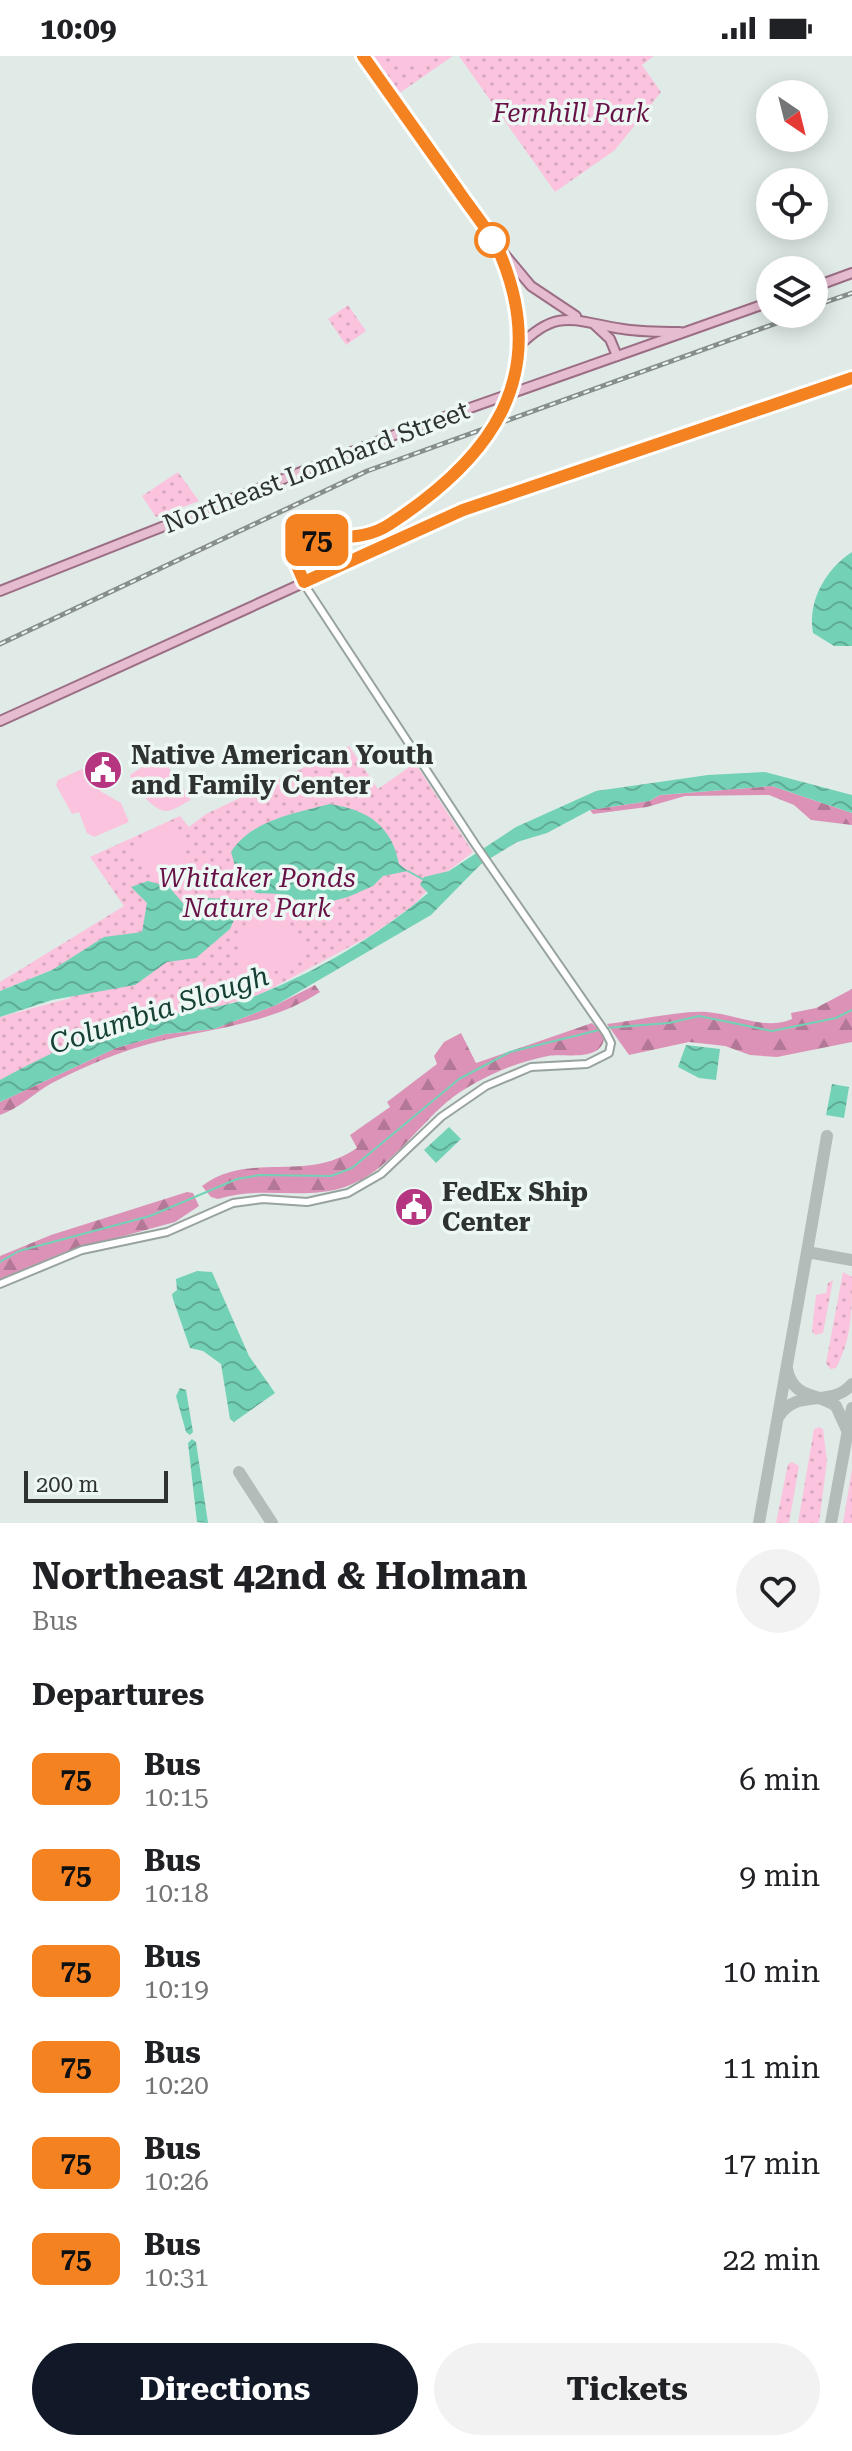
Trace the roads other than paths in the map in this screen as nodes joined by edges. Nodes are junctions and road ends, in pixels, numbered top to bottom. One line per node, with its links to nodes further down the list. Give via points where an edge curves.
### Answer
1 (363, 56): 2 (street)
2 (495, 243): 6 (main road, via 531,286); 8 (street, via 515,298)
3 (852, 273): 4 (main road)
4 (828, 282)
5 (756, 307): 7 (main road, Northeast Lombard Street)
6 (584, 320): 7 (main road, via 621,329); 8 (main road, via 551,321); 9 (main road, via 605,333)
7 (685, 332): 9 (main road, Northeast Lombard Street)
8 (519, 346)
9 (617, 356): 13 (main road, Northeast Lombard Street, via 402,432)
10 (852, 378): 12 (main road, via 463,510)
11 (417, 505): 12 (street, via 365,536 303,545 295,561)
12 (304, 582): 14 (main road); 15 (street, via 606,1033 609,1053 596,1061 537,1065 486,1086 441,1117 381,1174 348,1193 307,1202 233,1203 167,1232 82,1250)
13 (0, 591)
14 (0, 721)
15 (0, 1284)

